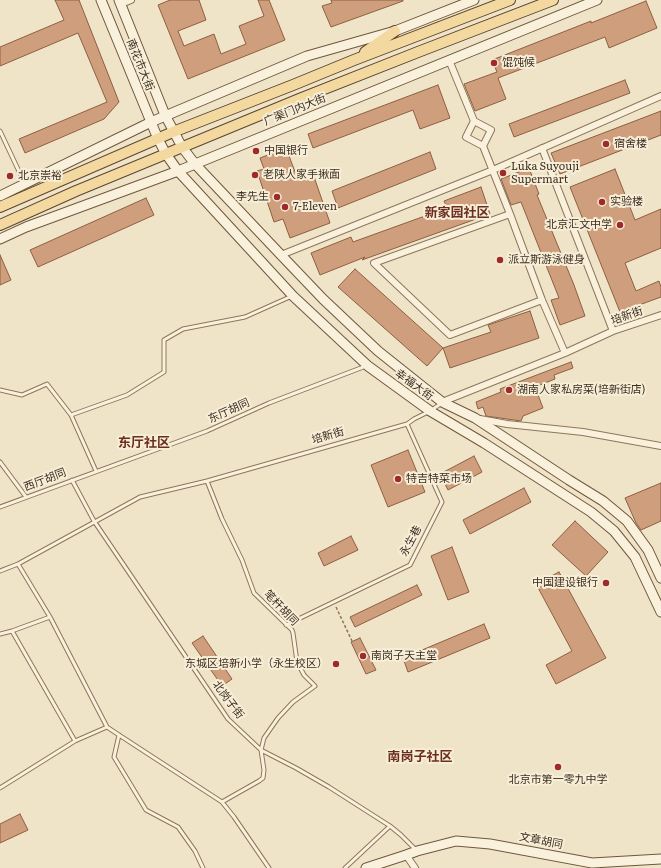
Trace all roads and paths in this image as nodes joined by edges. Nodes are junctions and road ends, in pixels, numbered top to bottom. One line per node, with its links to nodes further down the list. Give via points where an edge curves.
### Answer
1 (101, 0): 14 (main road, 南花市大街)
2 (131, 0): 7 (street)
3 (474, 0): 8 (main road)
4 (510, 0): 10 (main road)
5 (553, 0): 20 (main road, 广渠门内大街)
6 (597, 0): 11 (main road, 广渠门内大街)
7 (120, 2): 13 (main road, 南花市大街)
8 (460, 2): 9 (main road)
9 (395, 31): 10 (main road); 13 (main road, via 306,56)
10 (354, 60): 17 (main road)
11 (449, 60): 15 (street); 23 (main road, 广渠门内大街)
12 (661, 96): 21 (street)
13 (165, 115): 14 (main road); 17 (main road, 南花市大街)
14 (151, 122): 18 (main road, 南花市大街); 26 (main road)
15 (474, 122): 19 (street, via 466,137); 19 (street, via 491,130)
16 (0, 131): 26 (lane)
17 (173, 132): 18 (main road); 20 (main road, 南花市大街)
18 (158, 139): 22 (main road, 南花市大街); 28 (main road)
19 (482, 146): 24 (street)
20 (182, 147): 22 (main road, 广渠门内大街); 23 (main road, 幸福大街)
21 (542, 148): 24 (street); 36 (street)
22 (166, 154): 25 (main road, 幸福大街); 30 (main road, 广渠门内大街)
23 (195, 164): 25 (main road, 广渠门内大街); 32 (main road, 幸福大街)
24 (493, 170): 29 (street); 32 (street)
25 (178, 171): 31 (main road, 广渠门内大街); 33 (main road, 幸福大街)
26 (25, 184): 27 (main road)
27 (0, 196)
28 (0, 207)
29 (510, 214): 34 (street); 34 (street, via 374,263 450,334)
30 (0, 225)
31 (0, 239)
32 (281, 255): 40 (main road, 幸福大街, via 378,351)
33 (293, 296): 38 (main road, 幸福大街); 42 (lane, via 245,317 183,329 164,340 164,372 127,395)
34 (542, 300): 37 (street)
35 (661, 315): 36 (street, 培新街)
36 (613, 331): 37 (street, 培新街)
37 (565, 353): 40 (street, 培新街)
38 (368, 366): 41 (main road, 幸福大街); 47 (lane, 东厅胡同, via 269,403 207,431)
39 (0, 390): 42 (lane, via 22,394 47,384)
40 (442, 402): 41 (lane, 培新街); 43 (main road, 幸福大街)
41 (430, 411): 44 (lane, 培新街); 57 (main road, 幸福大街, via 591,512 614,531 635,557)
42 (72, 415): 47 (lane)
43 (475, 418): 45 (street, via 584,432); 55 (main road, 幸福大街, via 603,501 627,520 648,550)
44 (407, 424): 49 (lane, 培新街); 56 (lane, 永生巷, via 442,502 410,565)
45 (661, 446)
46 (0, 462): 50 (lane)
47 (96, 471): 48 (lane, 西厅胡同)
48 (72, 480): 50 (lane, 西厅胡同); 52 (lane, 北岗子街)
49 (207, 481): 52 (lane, 培新街, via 140,497); 59 (lane, 笔杆胡同, via 254,593)
50 (26, 497): 51 (lane, 西厅胡同)
51 (0, 507)
52 (94, 521): 53 (lane, 培新街); 66 (lane, 北岗子街, via 228,719)
53 (18, 564): 54 (lane, 培新街); 58 (lane)
54 (0, 571)
55 (661, 578)
56 (334, 602): 59 (lane, 永生巷); 62 (path)
57 (661, 612)
58 (50, 617): 60 (lane); 63 (lane)
59 (286, 625): 66 (lane, 笔杆胡同, via 293,633 297,662 304,675 315,686 293,702 278,718 264,738)
60 (12, 631): 61 (lane); 65 (lane)
61 (0, 634)
62 (352, 641)
63 (107, 727): 64 (lane); 65 (lane)
64 (119, 735): 68 (lane); 73 (lane, via 114,757 146,810 178,827 195,851)
65 (75, 741): 67 (lane)
66 (262, 750): 68 (lane, 笔杆胡同, via 263,778); 69 (lane, 北岗子街, via 329,787)
67 (0, 788)
68 (222, 802): 74 (lane)
69 (390, 826): 70 (lane, 北岗子街); 75 (lane)
70 (417, 851): 71 (main road, 文章胡同); 72 (main road, 文章胡同, via 456,841 490,844 592,863)
71 (406, 855): 76 (main road, 文章胡同); 77 (street)
72 (661, 859)
73 (203, 868)
74 (269, 868)
75 (345, 868)
76 (366, 868)
77 (415, 868)

